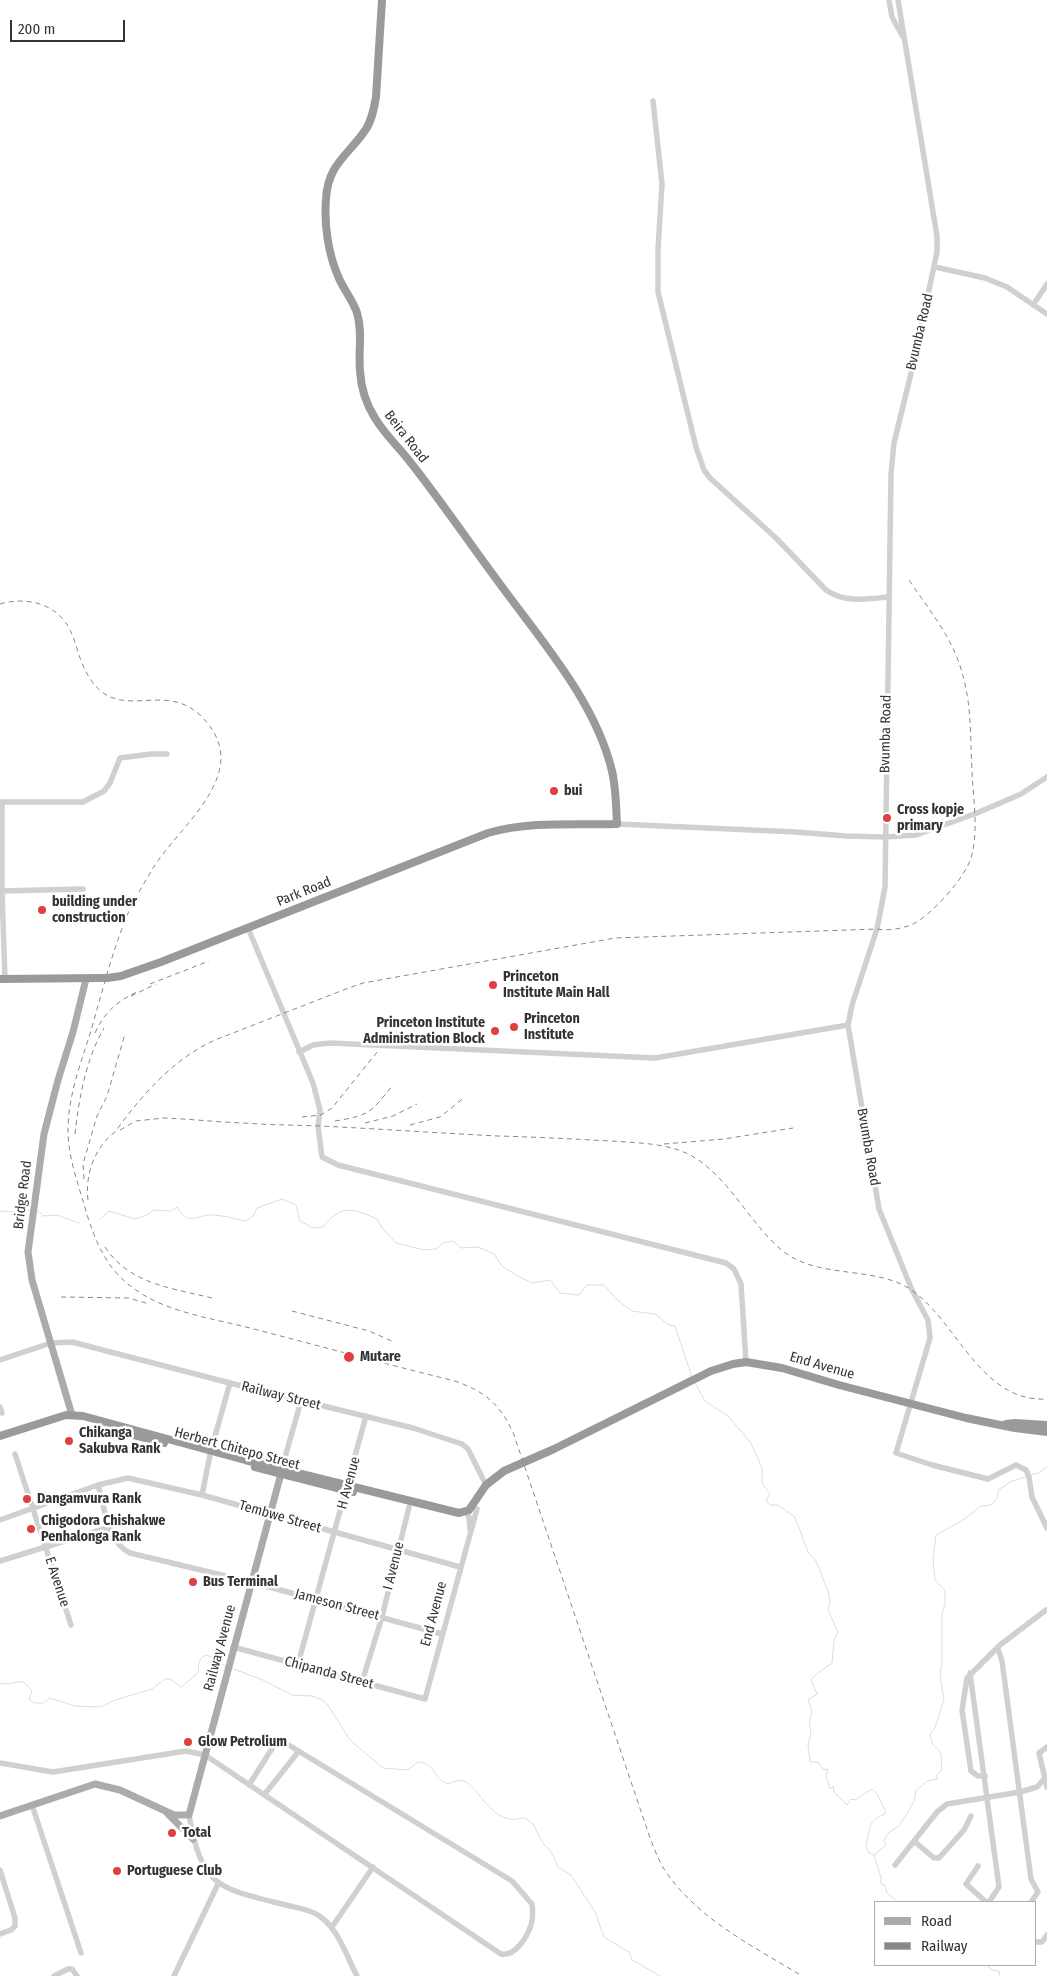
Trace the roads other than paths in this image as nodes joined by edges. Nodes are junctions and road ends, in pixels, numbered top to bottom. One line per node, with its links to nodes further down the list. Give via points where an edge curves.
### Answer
1 (382, 0): 14 (highway, Beira Road, via 373,112 367,128 336,165 326,198 328,239 334,265 357,312 361,329 360,371 364,394 374,417 454,520 590,712 612,769)
2 (889, 0): 4 (street, via 892,17)
3 (898, 0): 4 (street, Bvumba Road)
4 (905, 41): 6 (street, Bvumba Road, via 937,236)
5 (653, 101): 10 (street, via 662,184 658,292 704,470 826,590 845,598)
6 (935, 267): 8 (street, via 985,278 1008,287); 10 (street, Bvumba Road, via 894,443)
7 (1047, 284): 8 (street)
8 (1033, 305): 9 (street)
9 (1047, 314)
10 (888, 597): 15 (street, Bvumba Road)
11 (167, 754): 13 (street, via 120,758 104,791 83,802)
12 (1047, 777): 15 (street, via 1021,794 938,828 916,835)
13 (1, 802): 17 (street)
14 (617, 824): 15 (street); 18 (highway, Park Road, via 527,825 498,830)
15 (885, 837): 21 (street, Bvumba Road, via 885,877 877,929)
16 (82, 889): 17 (street)
17 (1, 891): 19 (street)
18 (248, 928): 20 (highway, Park Road, via 127,974); 22 (street)
19 (3, 979): 20 (highway, Park Road)
20 (86, 979): 23 (main road, Bridge Road, via 44,1134 28,1252 32,1280)
21 (848, 1024): 22 (street, via 654,1058 330,1043); 29 (street, Bvumba Road, via 879,1209 929,1325 930,1338)
22 (299, 1052): 25 (street, via 320,1110 320,1152 325,1159 726,1263 734,1269 741,1284)
23 (52, 1343): 24 (street, Railway Street); 26 (street, Railway Street, via 72,1342); 32 (main road, Bridge Road)
24 (0, 1360)
25 (746, 1362): 27 (highway, End Avenue, via 722,1367); 29 (highway, End Avenue, via 782,1368)
26 (230, 1383): 28 (street, Railway Street); 39 (street)
27 (674, 1390): 43 (highway, End Avenue, via 504,1471); 48 (highway, End Avenue, via 573,1444 504,1474 492,1484)
28 (301, 1401): 33 (street, Railway Street); 41 (street, Railway Avenue)
29 (910, 1404): 34 (highway, End Avenue); 53 (street, Bvumba Road, via 896,1453 988,1479 1016,1465 1026,1470 1032,1497)
30 (0, 1406): 31 (street)
31 (2, 1413)
32 (72, 1415): 37 (highway, Herbert Chitepo Street); 39 (highway, Herbert Chitepo Street)
33 (366, 1416): 43 (street, Railway Street, via 462,1444 468,1449); 44 (street, H Avenue)
34 (1002, 1425): 35 (highway, via 1016,1422); 36 (highway)
35 (1047, 1426)
36 (1047, 1432)
37 (0, 1436)
38 (0, 1442): 39 (highway, Herbert Chitepo Street, via 57,1422 73,1420)
39 (211, 1453): 41 (highway, Herbert Chitepo Street); 45 (street)
40 (15, 1454): 47 (street, E Avenue)
41 (282, 1471): 44 (highway, Herbert Chitepo Street); 49 (main road, Railway Avenue)
42 (98, 1485): 45 (street, Tembwe Street, via 128,1478); 47 (street, Tembwe Street); 52 (street)
43 (486, 1485): 50 (highway, End Avenue)
44 (347, 1488): 46 (highway, Herbert Chitepo Street); 50 (highway, Herbert Chitepo Street); 54 (street, H Avenue)
45 (202, 1495): 49 (street, Tembwe Street)
46 (409, 1506): 50 (highway, Herbert Chitepo Street, via 454,1518); 57 (street, I Avenue)
47 (33, 1509): 51 (street, Tembwe Street); 56 (street, E Avenue)
48 (477, 1509): 50 (highway, End Avenue); 55 (street, End Avenue)
49 (270, 1514): 54 (street, Tembwe Street); 60 (main road, Railway Avenue)
50 (467, 1515): 55 (street, End Avenue)
51 (0, 1520)
52 (110, 1527): 56 (street); 60 (street, Jameson Street, via 118,1545 130,1553)
53 (1047, 1528)
54 (335, 1532): 57 (street, Tembwe Street); 61 (street, H Avenue)
55 (470, 1535): 59 (street, End Avenue)
56 (45, 1546): 58 (street); 65 (street, E Avenue)
57 (398, 1549): 59 (street, Tembwe Street); 63 (street, I Avenue)
58 (0, 1561)
59 (460, 1567): 66 (street, End Avenue)
60 (251, 1582): 61 (street, Jameson Street); 67 (main road, Railway Avenue)
61 (316, 1600): 63 (street, Jameson Street); 69 (street, H Avenue)
62 (1047, 1609): 64 (street); 68 (street)
63 (382, 1617): 66 (street, Jameson Street); 71 (street, I Avenue)
64 (1047, 1617)
65 (71, 1625)
66 (442, 1634): 72 (street, End Avenue)
67 (233, 1647): 69 (street, Chipanda Street); 75 (main road, Railway Avenue)
68 (998, 1649): 70 (street); 80 (street)
69 (298, 1664): 71 (street, Chipanda Street)
70 (970, 1673): 77 (street); 77 (street, via 962,1710 971,1771)
71 (362, 1682): 72 (street, Chipanda Street)
72 (425, 1699)
73 (1047, 1747): 78 (street, via 1039,1753)
74 (299, 1751): 79 (street, via 278,1743); 81 (street); 92 (street, via 512,1881 532,1904 531,1925 512,1954 507,1956)
75 (205, 1756): 76 (street, via 186,1751 52,1772); 79 (street); 85 (main road, Railway Avenue)
76 (0, 1763)
77 (985, 1776): 82 (street)
78 (1046, 1783): 80 (street)
79 (249, 1785): 81 (street)
80 (1020, 1792): 82 (street); 98 (street, via 1030,1879 1038,1892)
81 (264, 1795): 92 (street)
82 (988, 1796): 89 (street, via 947,1804); 97 (street, via 1000,1887)
83 (32, 1805): 84 (main road, via 95,1784 120,1790); 86 (main road); 103 (street)
84 (164, 1811): 85 (main road); 88 (main road)
85 (189, 1815): 88 (street)
86 (0, 1816)
87 (971, 1816): 89 (street, via 964,1830 939,1858 934,1858)
88 (193, 1839): 95 (street, via 199,1857)
89 (914, 1841): 90 (street)
90 (895, 1865)
91 (978, 1866): 96 (street, via 966,1884)
92 (373, 1867): 99 (street)
93 (0, 1870): 94 (street)
94 (1, 1878): 100 (street, via 15,1926)
95 (218, 1884): 99 (street, via 236,1893 321,1916); 106 (street)
96 (986, 1901)
97 (988, 1901)
98 (1032, 1901)
99 (332, 1927): 107 (street)
100 (0, 1934)
101 (1047, 1935): 102 (street, via 1042,1942)
102 (1037, 1942)
103 (82, 1953)
104 (54, 1976): 105 (street, via 72,1969)
105 (77, 1976)
106 (174, 1976)
107 (357, 1976)

